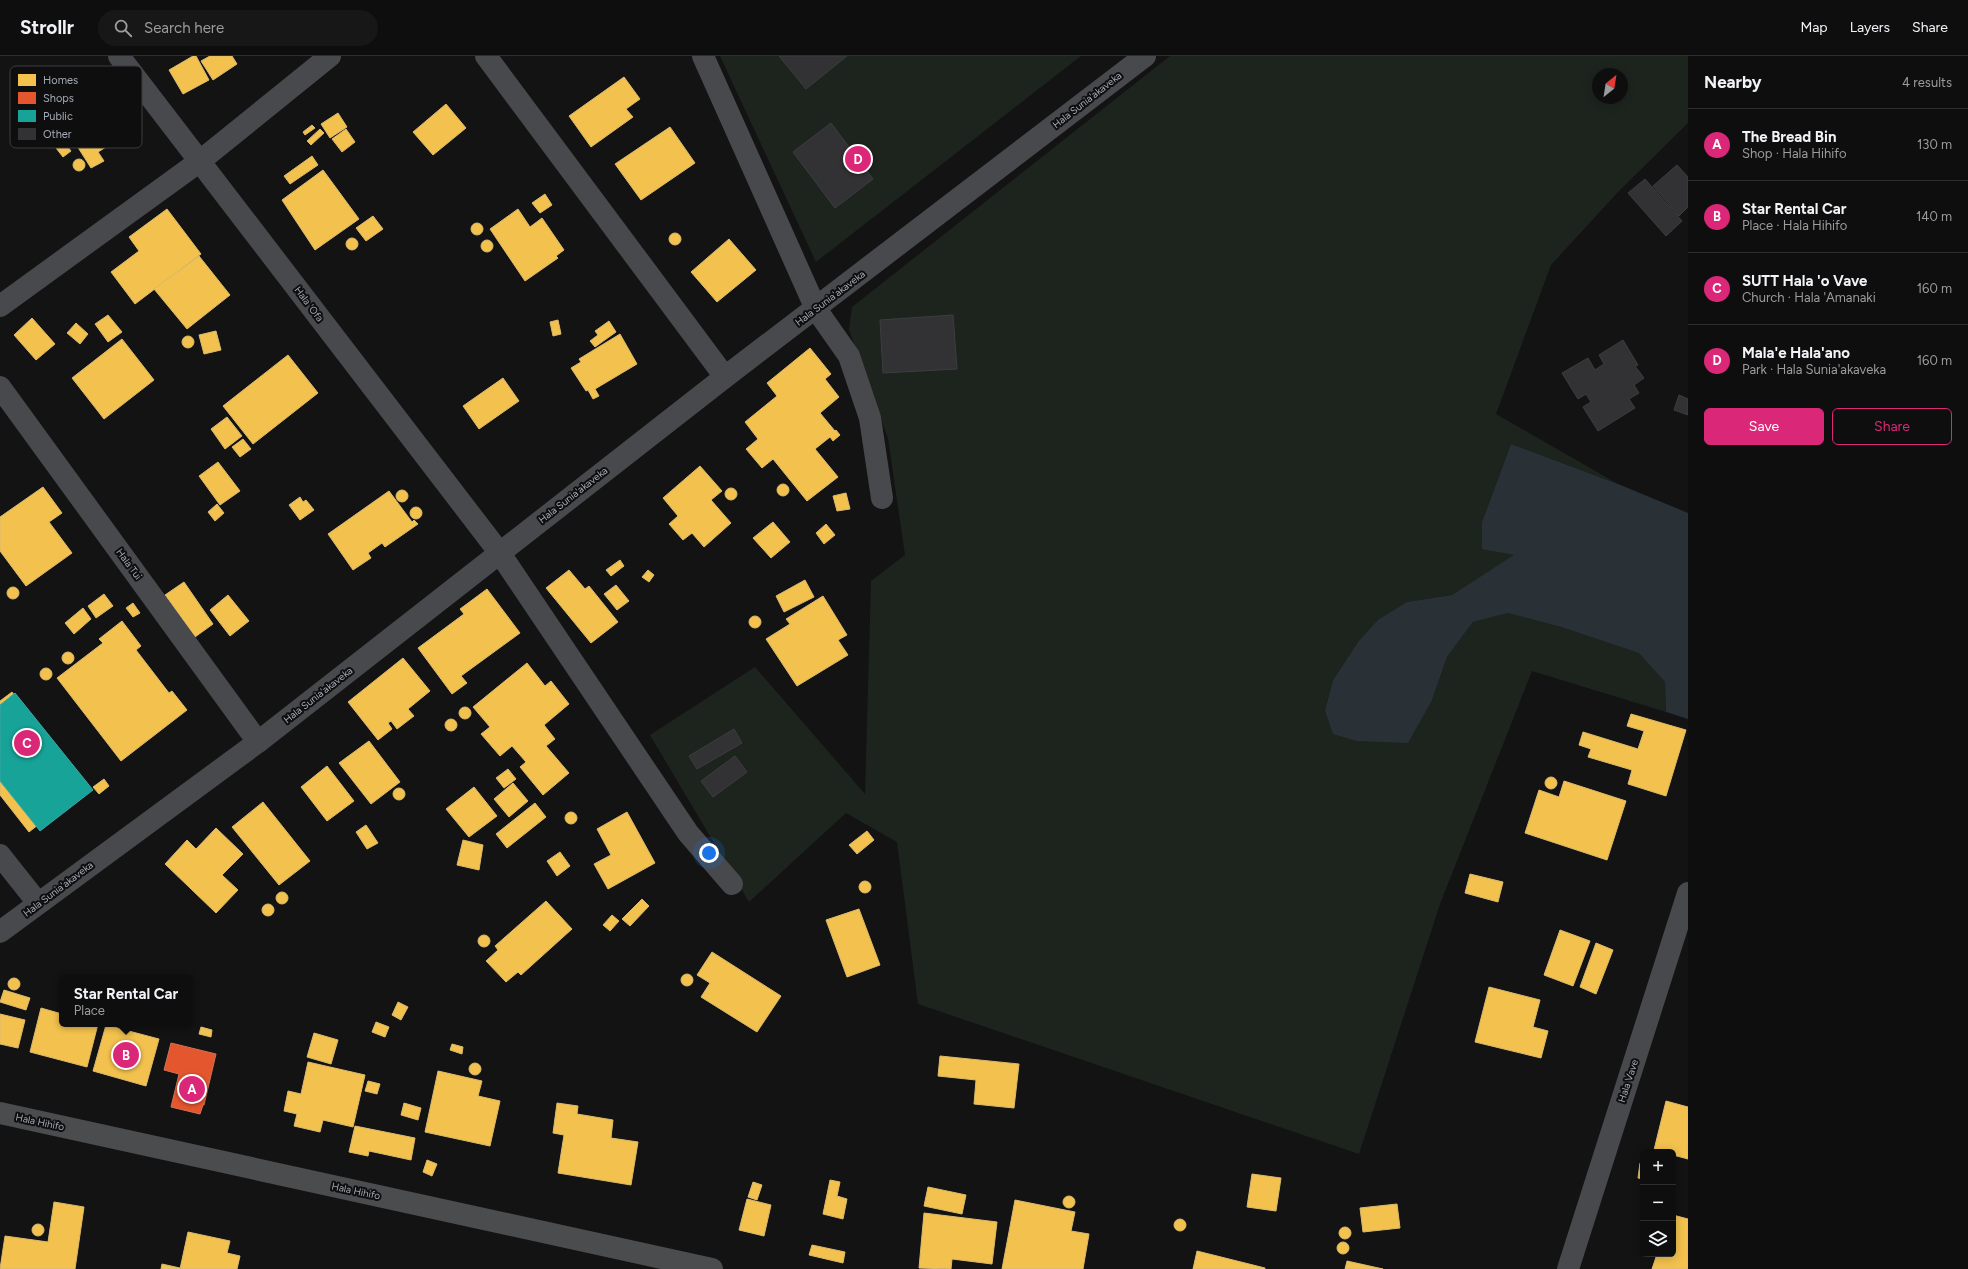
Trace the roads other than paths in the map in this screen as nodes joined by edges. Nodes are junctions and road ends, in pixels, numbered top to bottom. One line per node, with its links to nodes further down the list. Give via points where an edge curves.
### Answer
1 (119, 56): 6 (street, Hala 'Ofa)
2 (330, 56): 8 (street)
3 (486, 56): 11 (street)
4 (703, 56): 10 (street)
5 (1145, 56): 10 (street, Hala Sunia'akaveka)
6 (127, 66)
7 (142, 86): 8 (street, Hala 'Ofa)
8 (200, 161): 9 (street); 14 (street, Hala 'Ofa)
9 (0, 306)
10 (816, 309): 11 (street, Hala Sunia'akaveka); 13 (street, via 849,356 870,418)
11 (725, 377): 14 (street, Hala Sunia'akaveka)
12 (0, 387): 15 (street, Hala Tui)
13 (882, 498)
14 (499, 552): 15 (street, Hala Sunia'akaveka); 17 (street, Hala 'Ofa, via 688,833)
15 (258, 742): 19 (street, Hala Sunia'akaveka)
16 (0, 854): 19 (street)
17 (732, 884)
18 (1688, 893): 23 (street, Hala Vave)
19 (38, 903): 20 (street, Hala Sunia'akaveka)
20 (0, 932)
21 (0, 1113): 22 (main road, Hala Hihifo)
22 (712, 1269)
23 (1568, 1269)

